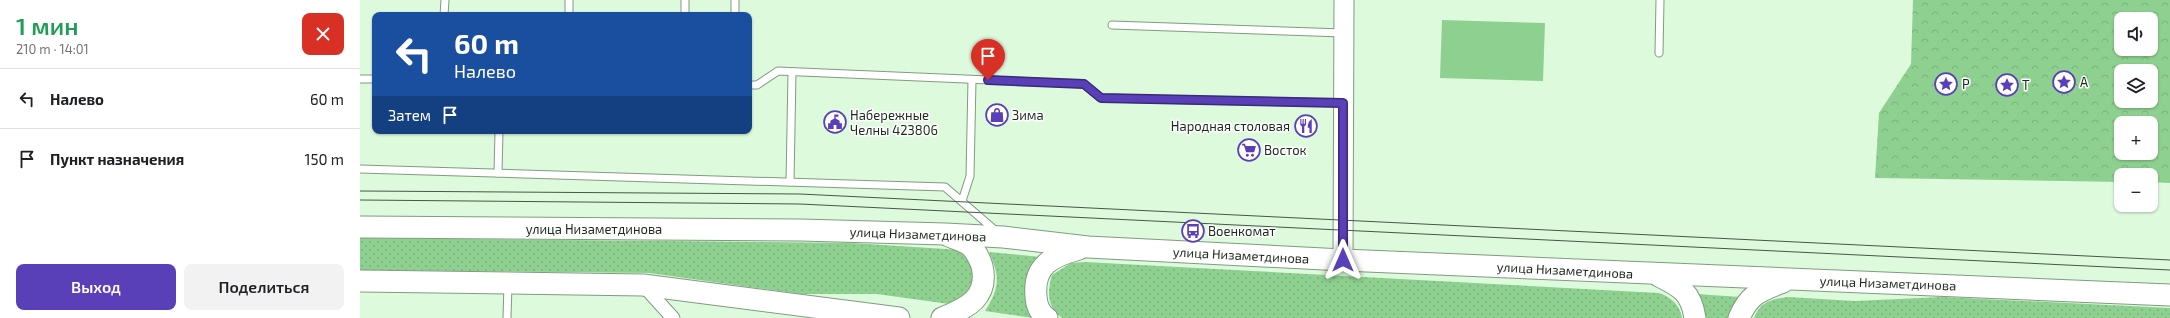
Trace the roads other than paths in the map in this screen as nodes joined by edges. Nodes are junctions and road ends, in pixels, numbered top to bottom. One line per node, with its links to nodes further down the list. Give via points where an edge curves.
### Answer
1 (445, 0): 7 (lane)
2 (569, 0): 8 (lane)
3 (685, 0): 9 (lane)
4 (735, 0): 10 (lane)
5 (1344, 0): 12 (main road)
6 (1660, 0): 13 (lane)
7 (444, 12)
8 (569, 12)
9 (685, 12)
10 (735, 12)
11 (1112, 25): 12 (lane)
12 (1343, 33): 19 (main road)
13 (1659, 53)
14 (792, 72): 17 (lane); 18 (lane, via 778,71 757,85); 23 (lane)
15 (360, 79): 16 (lane)
16 (372, 79)
17 (972, 80): 19 (lane, via 1084,84 1101,98); 24 (lane, via 970,176)
18 (752, 85)
19 (1343, 103): 29 (main road)
20 (499, 134): 22 (lane)
21 (360, 169): 22 (lane)
22 (498, 173): 23 (lane)
23 (790, 182): 24 (lane, via 945,187)
24 (962, 201): 27 (lane)
25 (360, 227): 26 (main road, улица Низаметдинова, via 793,230)
26 (945, 234): 27 (main road, улица Низаметдинова); 39 (main road, via 970,245 980,261 985,279 978,296 963,310)
27 (1004, 238): 28 (main road, улица Низаметдинова)
28 (1088, 247): 29 (main road, улица Низаметдинова); 40 (main road, via 1056,255 1042,267 1035,282 1036,299 1042,315)
29 (1343, 260): 30 (main road, улица Низаметдинова)
30 (1654, 274): 31 (main road, улица Низаметдинова); 41 (main road, via 1682,288 1691,300)
31 (1791, 280): 35 (main road, улица Низаметдинова); 42 (main road, via 1759,291 1745,304)
32 (360, 281): 33 (main road)
33 (508, 283): 34 (main road); 36 (lane)
34 (643, 285): 37 (street); 38 (main road)
35 (2170, 295)
36 (507, 318)
37 (673, 318)
38 (899, 318)
39 (942, 318)
40 (1046, 318)
41 (1695, 318)
42 (1739, 318)

